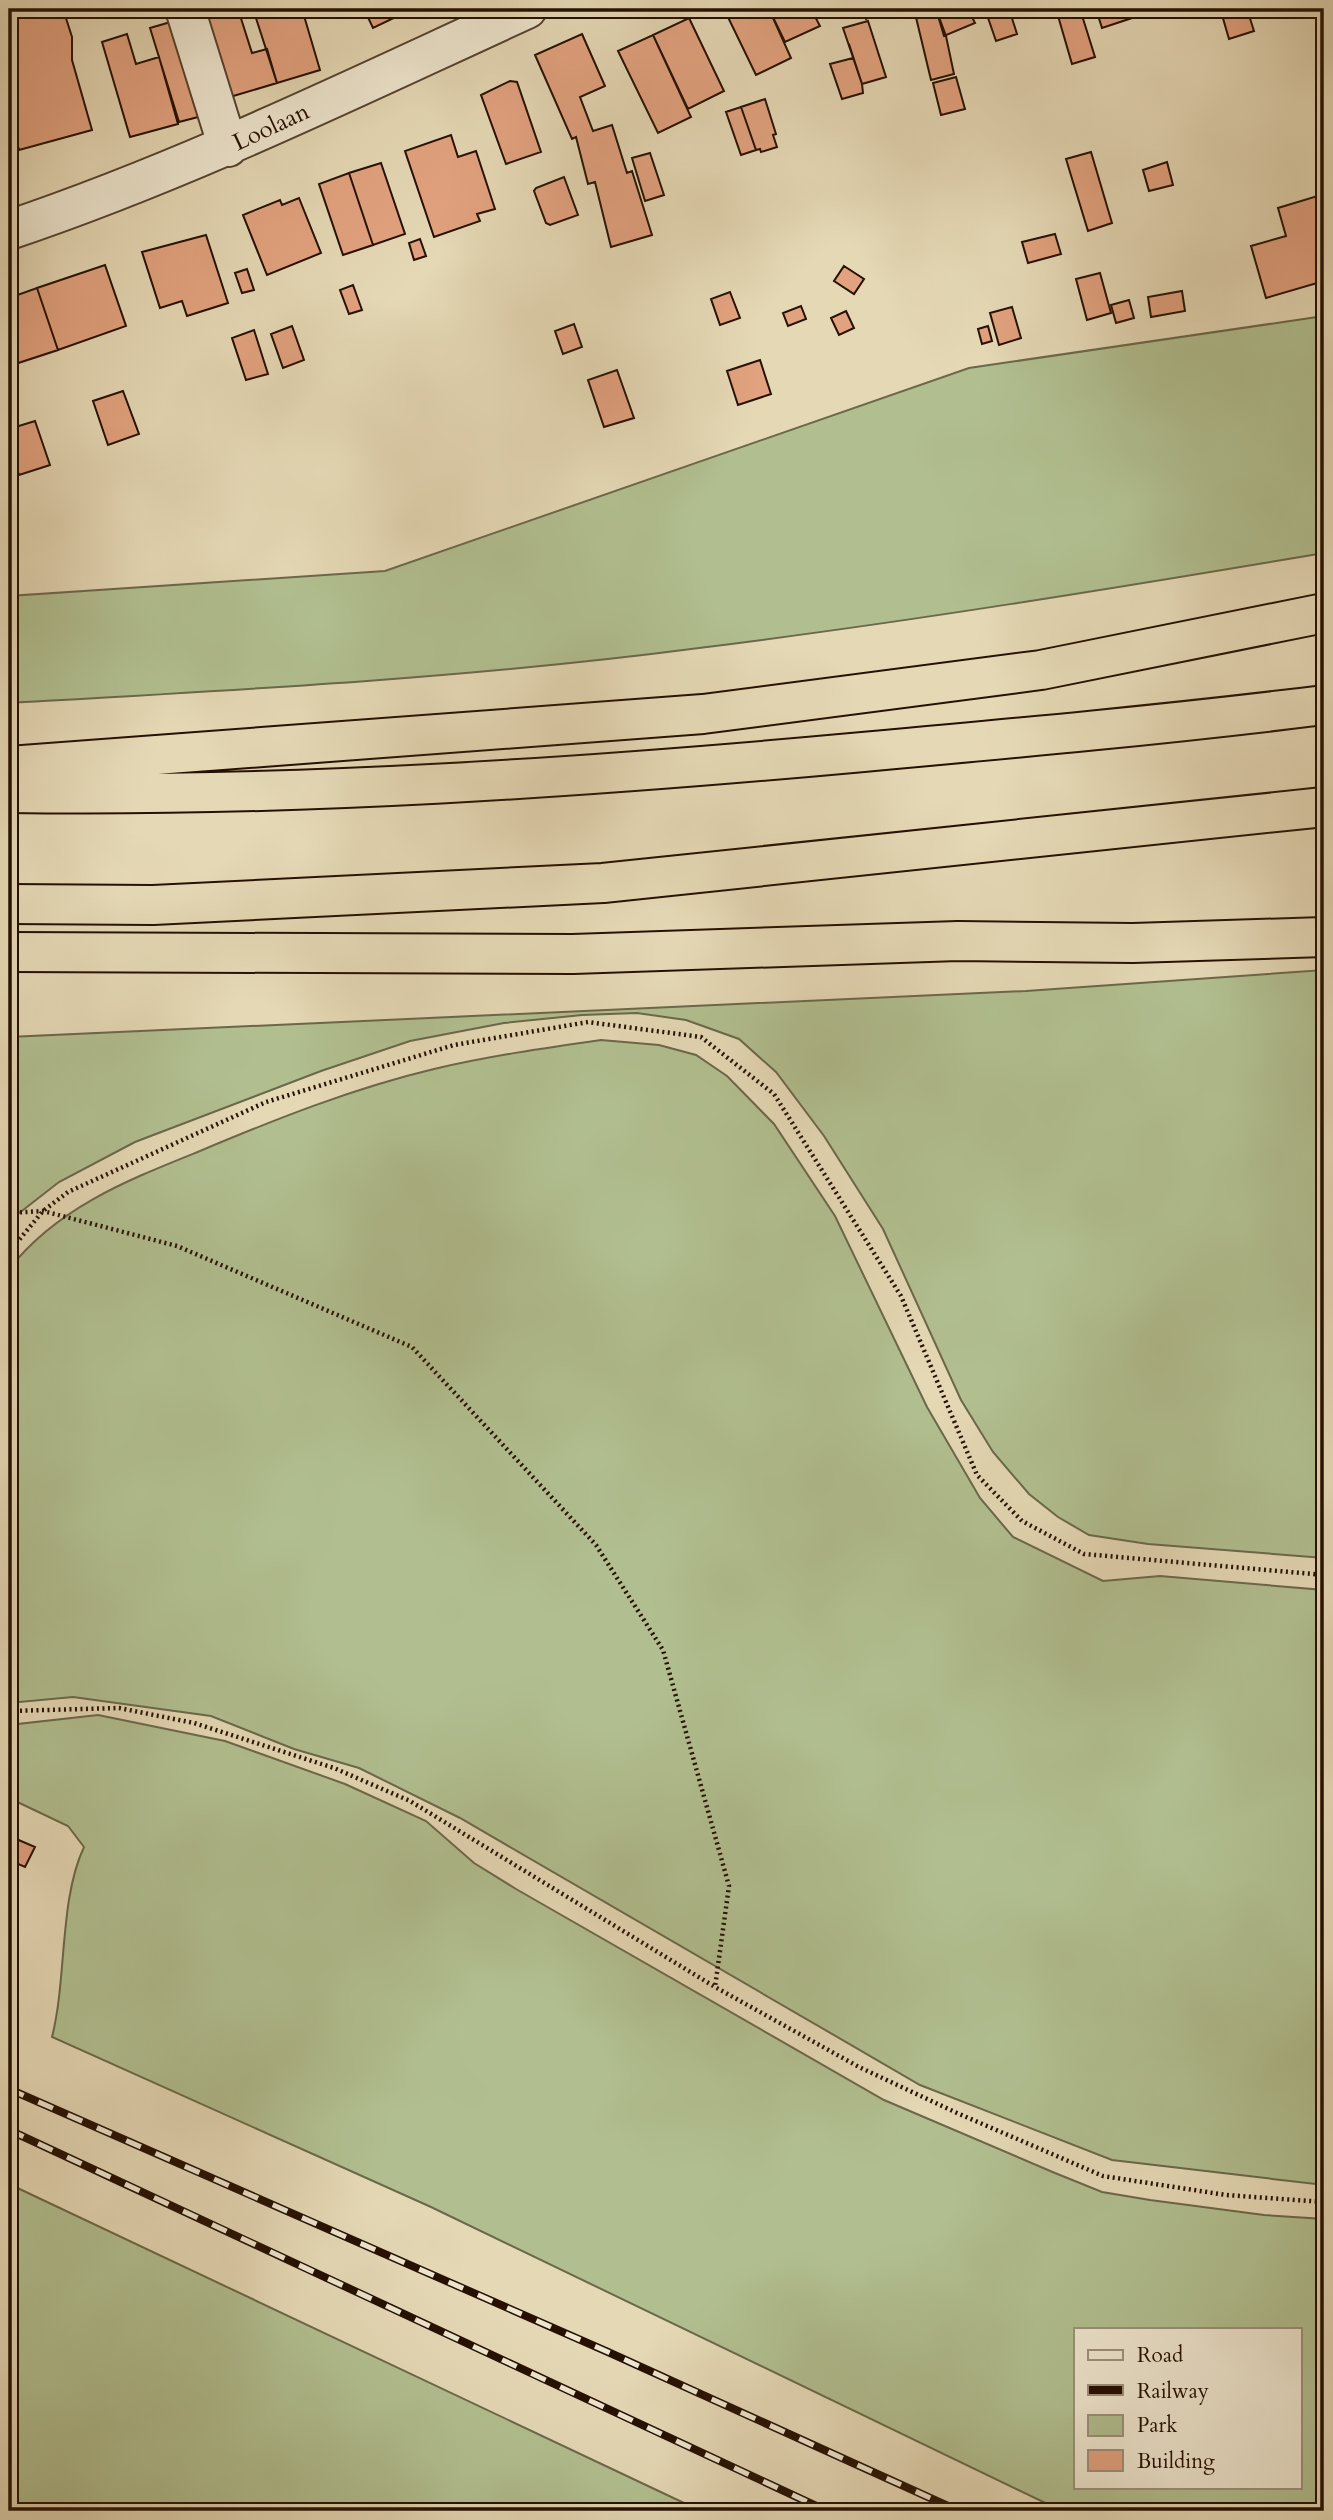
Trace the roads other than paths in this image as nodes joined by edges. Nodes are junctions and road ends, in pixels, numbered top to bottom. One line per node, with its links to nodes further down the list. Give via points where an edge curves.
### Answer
1 (186, 9): 3 (street)
2 (527, 9): 3 (street, Loolaan)
3 (228, 147): 4 (street, Loolaan)
4 (9, 230)
5 (1324, 613): 7 (highway, via 1041,670 703,714)
6 (1324, 705): 8 (highway, via 1163,725 652,771 375,787)
7 (9, 766)
8 (9, 793)
9 (1324, 807): 10 (highway, via 603,883 153,905)
10 (9, 904)
11 (1324, 937): 12 (highway, via 1133,943 958,940 573,954)
12 (9, 951)

